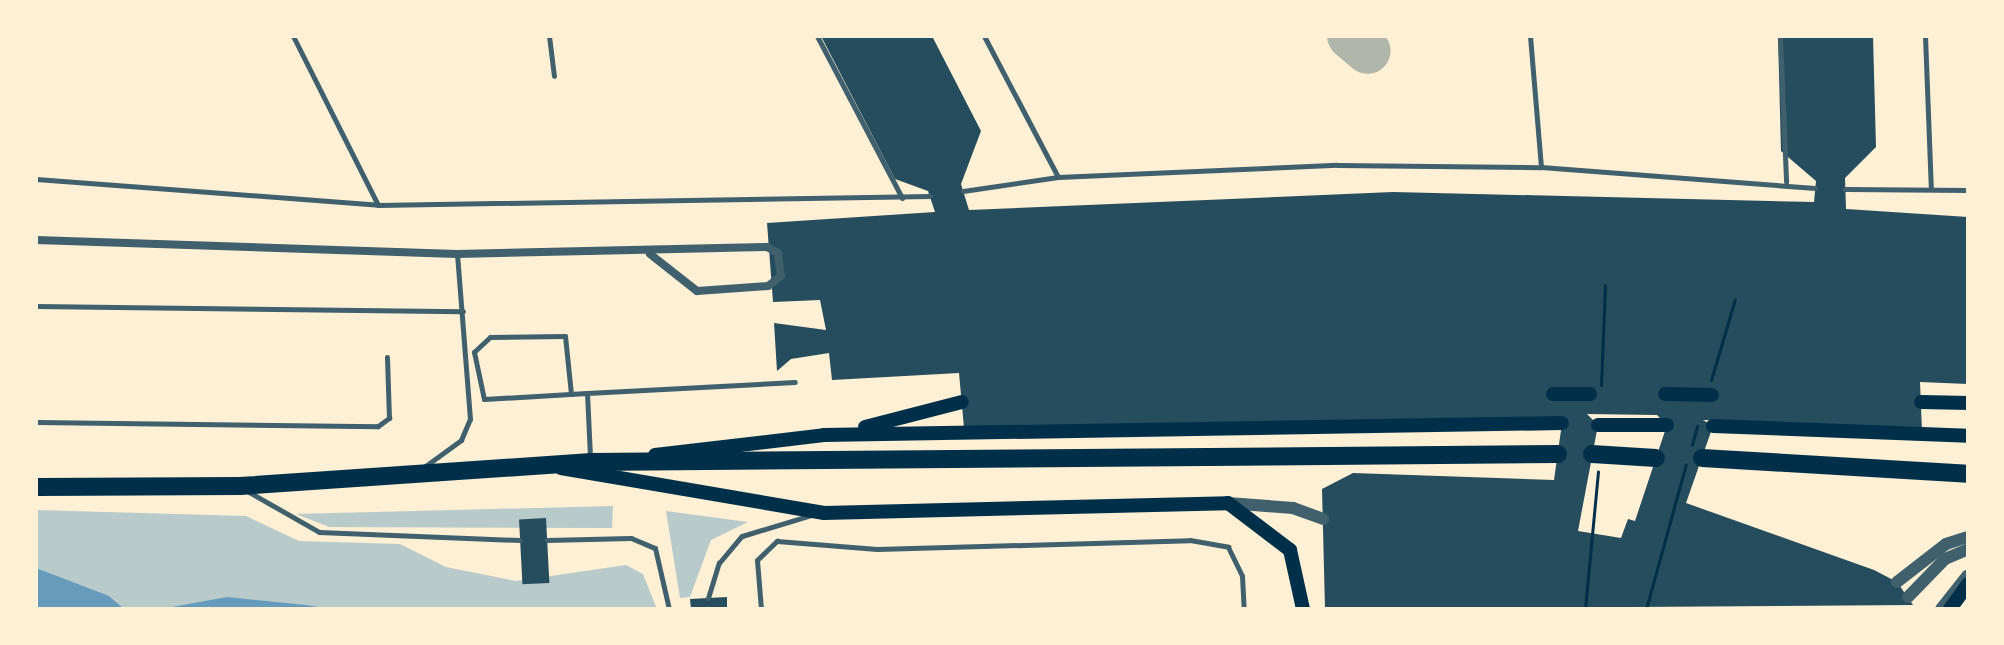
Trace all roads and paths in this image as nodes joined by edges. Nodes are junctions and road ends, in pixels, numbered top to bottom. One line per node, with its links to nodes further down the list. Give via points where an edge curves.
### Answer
1 (293, 36): 20 (lane)
2 (549, 36): 8 (lane)
3 (817, 36): 19 (lane)
4 (984, 36): 10 (lane)
5 (1530, 36): 9 (lane)
6 (1780, 36): 12 (lane)
7 (1925, 36): 15 (lane)
8 (554, 76)
9 (1541, 167): 10 (lane); 12 (lane)
10 (1058, 177): 17 (lane)
11 (36, 179): 20 (lane)
12 (1786, 182): 13 (lane)
13 (1815, 188)
14 (1845, 189): 15 (lane)
15 (1931, 189): 16 (lane)
16 (1968, 190)
17 (963, 191)
18 (930, 196): 19 (lane)
19 (902, 198): 20 (lane)
20 (378, 205)
21 (36, 240): 22 (street)
22 (457, 254): 23 (street); 25 (lane)
23 (650, 254): 23 (street, via 697,291 768,286 781,276 778,253 767,247)
24 (36, 306): 25 (lane)
25 (463, 311): 50 (lane, via 467,431)
26 (387, 357): 37 (lane, via 389,418 378,426)
27 (795, 382): 28 (lane)
28 (587, 393): 29 (lane); 48 (lane)
29 (571, 394): 29 (lane, via 484,399 474,352 490,337 565,336)
30 (1553, 394): 31 (main road)
31 (1590, 394)
32 (1665, 394): 33 (main road)
33 (1712, 395)
34 (962, 402): 42 (main road)
35 (1921, 402): 36 (main road)
36 (1968, 403)
37 (36, 422)
38 (1562, 423): 42 (main road)
39 (1598, 425): 40 (main road)
40 (1667, 425)
41 (1713, 426): 43 (main road)
42 (824, 435): 48 (main road)
43 (1968, 436)
44 (1558, 454): 48 (highway)
45 (1592, 454): 46 (highway)
46 (1656, 458)
47 (1702, 458): 51 (highway)
48 (591, 462): 49 (highway)
49 (545, 465): 50 (highway); 55 (main road)
50 (418, 472): 53 (highway)
51 (1968, 474)
52 (40, 486): 53 (highway)
53 (240, 486): 58 (lane, via 319,532)
54 (1228, 503): 55 (main road); 56 (street, via 1293,508); 69 (main road, via 1290,550)
55 (824, 513): 65 (lane, via 742,536 719,563)
56 (1323, 519)
57 (1968, 537): 62 (street, via 1924,558)
58 (520, 540)
59 (547, 540): 66 (lane, via 631,538 655,548)
60 (1968, 549): 64 (street, via 1945,559)
61 (1968, 575): 70 (street)
62 (1897, 582)
63 (1968, 584): 71 (main road)
64 (1908, 597)
65 (708, 598)
66 (669, 609)
67 (761, 609): 68 (lane, via 757,560 777,541 877,549 1190,540 1228,547 1242,576)
68 (1244, 609)
69 (1303, 609)
70 (1941, 609)
71 (1950, 609)

